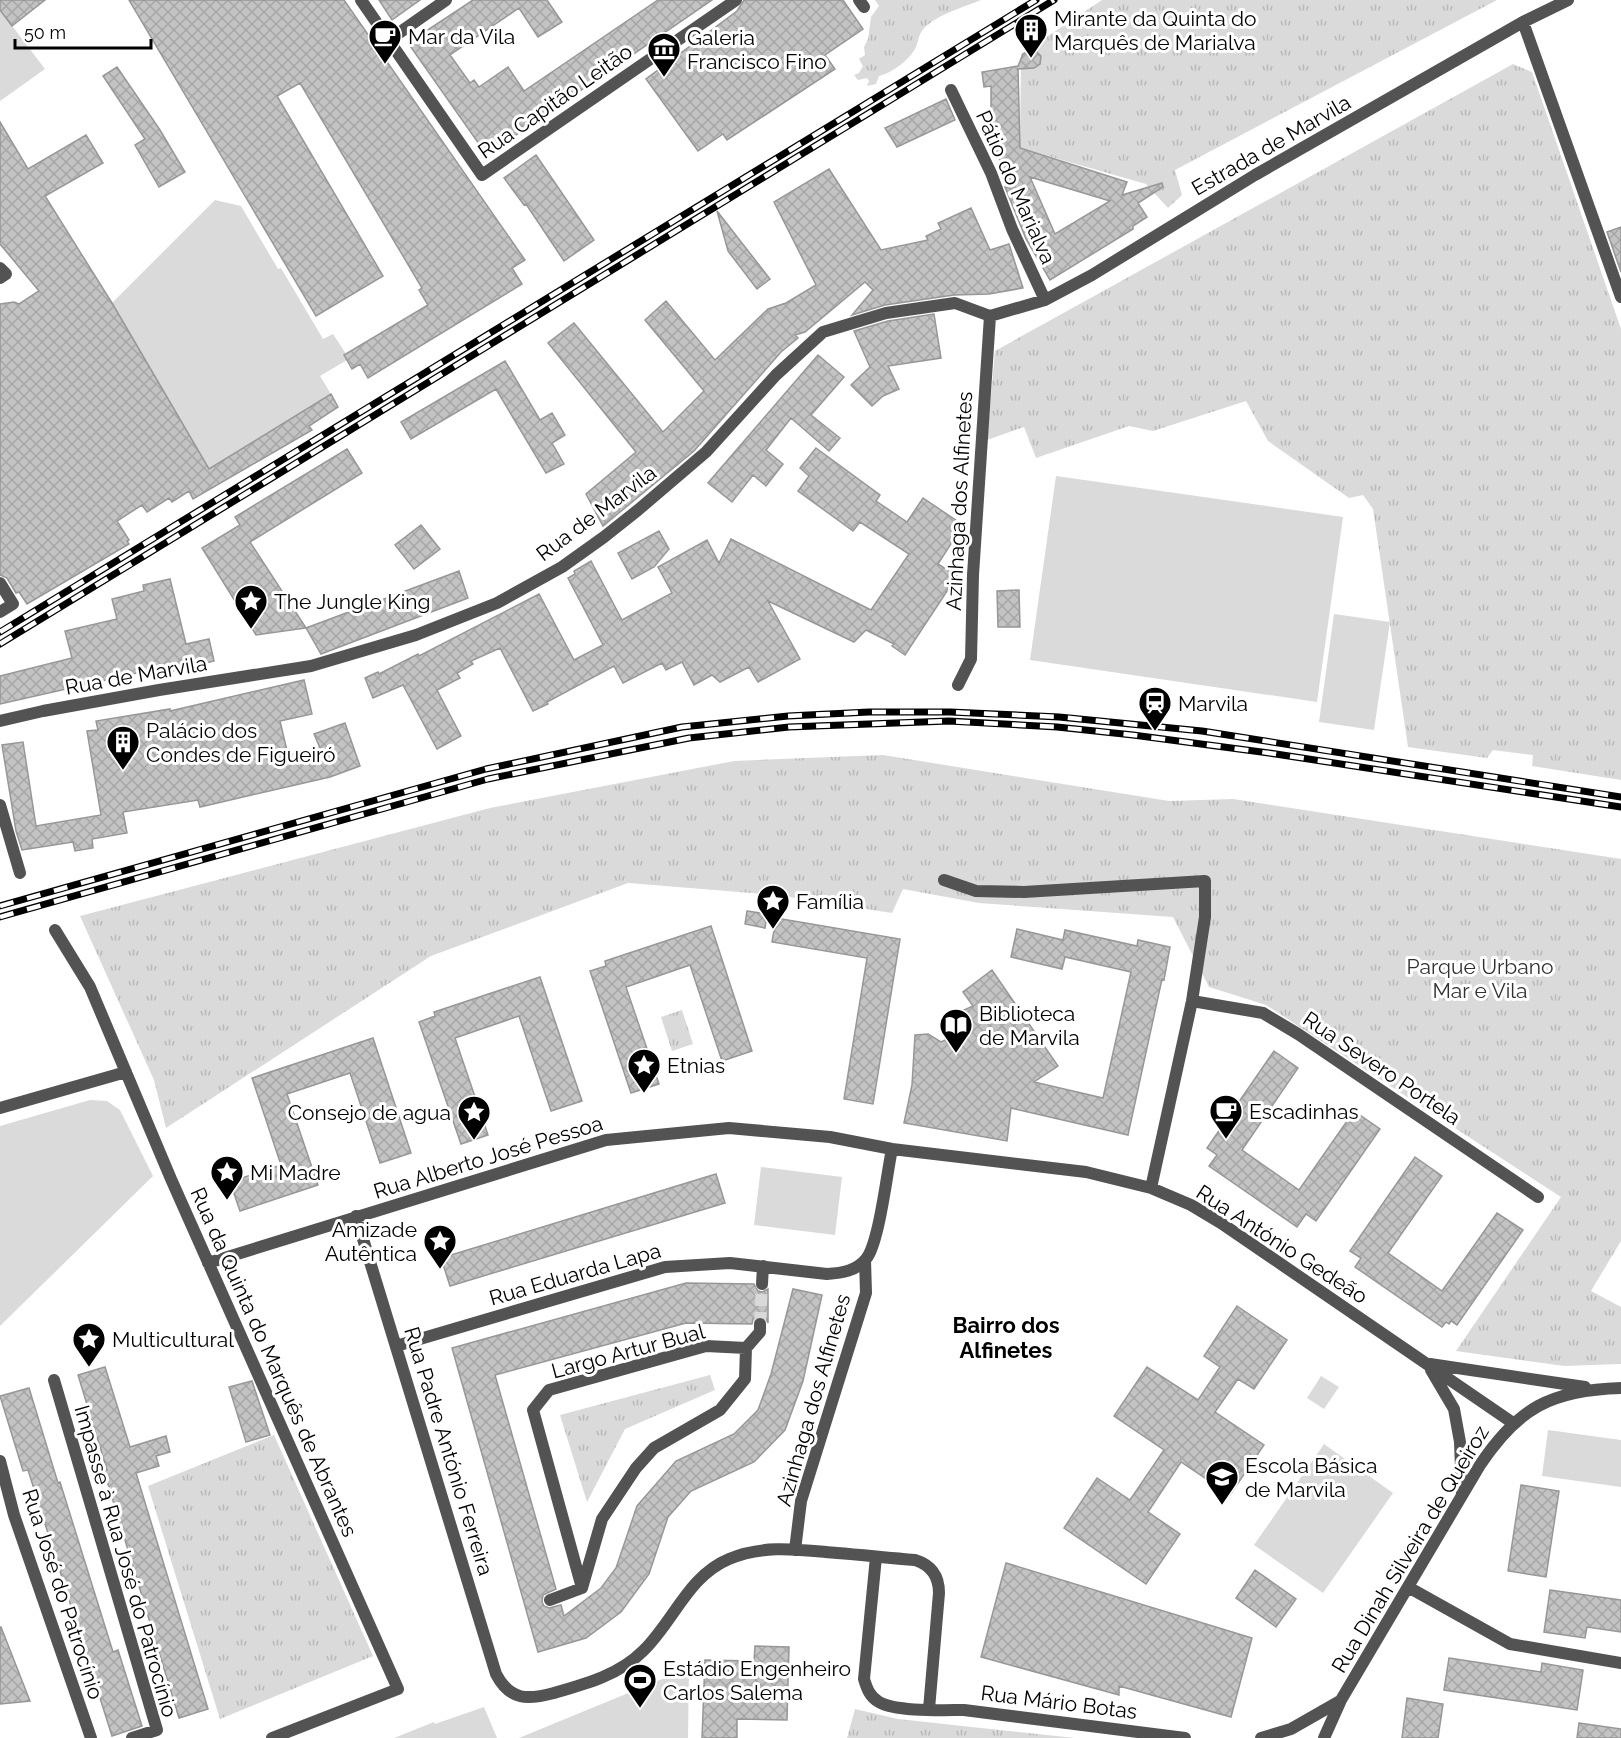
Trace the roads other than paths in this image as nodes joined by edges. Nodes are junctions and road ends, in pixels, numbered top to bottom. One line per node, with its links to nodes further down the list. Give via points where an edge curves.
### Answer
1 (361, 0): 6 (street, Rua Capitão Leitão)
2 (446, 0): 6 (street)
3 (736, 0): 6 (street, Rua Capitão Leitão, via 482,175)
4 (1568, 0): 5 (street, Estrada de Marvila)
5 (1523, 22): 10 (street); 11 (street, Estrada de Marvila)
6 (389, 39)
7 (951, 90): 11 (street, Pátio do Marialva)
8 (0, 268): 9 (street, via 6,274)
9 (0, 278)
10 (1621, 297)
11 (1045, 300): 12 (street, Estrada de Marvila)
12 (990, 316): 15 (street, Azinhaga dos Alfinetes, via 971,659); 16 (street, Rua de Marvila, via 955,303 886,313 823,332 776,375 706,452 638,510 562,567 497,603 416,635 311,666)
13 (0, 583): 14 (street, via 13,604)
14 (0, 612)
15 (958, 685)
16 (0, 721)
17 (0, 805): 18 (street)
18 (20, 873)
19 (944, 880): 21 (street, via 976,891 1024,892 1204,881 1204,917)
20 (55, 930): 22 (street, Rua da Quinta do Marquês de Abrantes, via 90,987)
21 (1192, 1001): 25 (street); 26 (street, Rua Severo Portela, via 1263,1013)
22 (126, 1072): 23 (street); 29 (street, Rua da Quinta do Marquês de Abrantes)
23 (0, 1108)
24 (892, 1149): 25 (street, Rua António Gedeão, via 1086,1172); 27 (street, Rua Alberto José Pessoa, via 830,1137 738,1129 622,1138); 28 (street, via 874,1245)
25 (1151, 1188): 35 (street, Rua António Gedeão, via 1221,1223)
26 (1538, 1197)
27 (356, 1216): 29 (street, Rua Alberto José Pessoa); 33 (street, Rua Padre António Ferreira)
28 (865, 1260): 30 (street, Rua Eduarda Lapa, via 841,1274); 42 (street, Azinhaga dos Alfinetes, via 866,1293 801,1501)
29 (208, 1263): 52 (street, Rua da Quinta do Marquês de Abrantes, via 398,1689)
30 (763, 1266): 31 (street); 33 (street, Rua Eduarda Lapa, via 730,1263 665,1267)
31 (762, 1284)
32 (760, 1324): 34 (street, via 760,1332)
33 (396, 1346): 42 (street, Rua Padre António Ferreira, via 496,1674 511,1693 535,1698 609,1675 642,1653 690,1589 715,1566 757,1550)
34 (746, 1348): 45 (street, via 745,1379 720,1410 654,1448 636,1468 602,1519); 45 (street, Largo Artur Bual, via 706,1346 549,1390 533,1410)
35 (1427, 1364): 37 (street, Rua António Gedeão); 39 (street, Rua António Gedeão); 41 (street, Rua António Gedeão, via 1454,1409)
36 (54, 1380): 51 (street, Impasse à Rua José do Patrocínio, via 157,1730)
37 (1599, 1389): 38 (street, Rua Dinah Silveira de Queiroz); 39 (street, Rua Dinah Silveira de Queiroz, via 1552,1399)
38 (1621, 1389)
39 (1513, 1423): 41 (street, Rua Dinah Silveira de Queiroz, via 1494,1444)
40 (0, 1461): 50 (street, Rua José do Patrocínio, via 14,1515)
41 (1462, 1495): 44 (street, Rua Dinah Silveira de Queiroz)
42 (795, 1550): 43 (street)
43 (876, 1557): 49 (street, via 923,1563 932,1570 939,1585); 49 (street, Rua Mário Botas, via 864,1679 867,1688 873,1698 889,1706)
44 (1408, 1587): 47 (street, via 1510,1644); 48 (street, Rua Dinah Silveira de Queiroz)
45 (582, 1588): 46 (street)
46 (550, 1600)
47 (1621, 1663)
48 (1341, 1700): 54 (street, via 1291,1729); 55 (street, Rua Dinah Silveira de Queiroz)
49 (929, 1709): 53 (street, Rua Mário Botas)
50 (91, 1738)
51 (132, 1738)
52 (272, 1738)
53 (1185, 1738)
54 (1262, 1738)
55 (1324, 1738)

